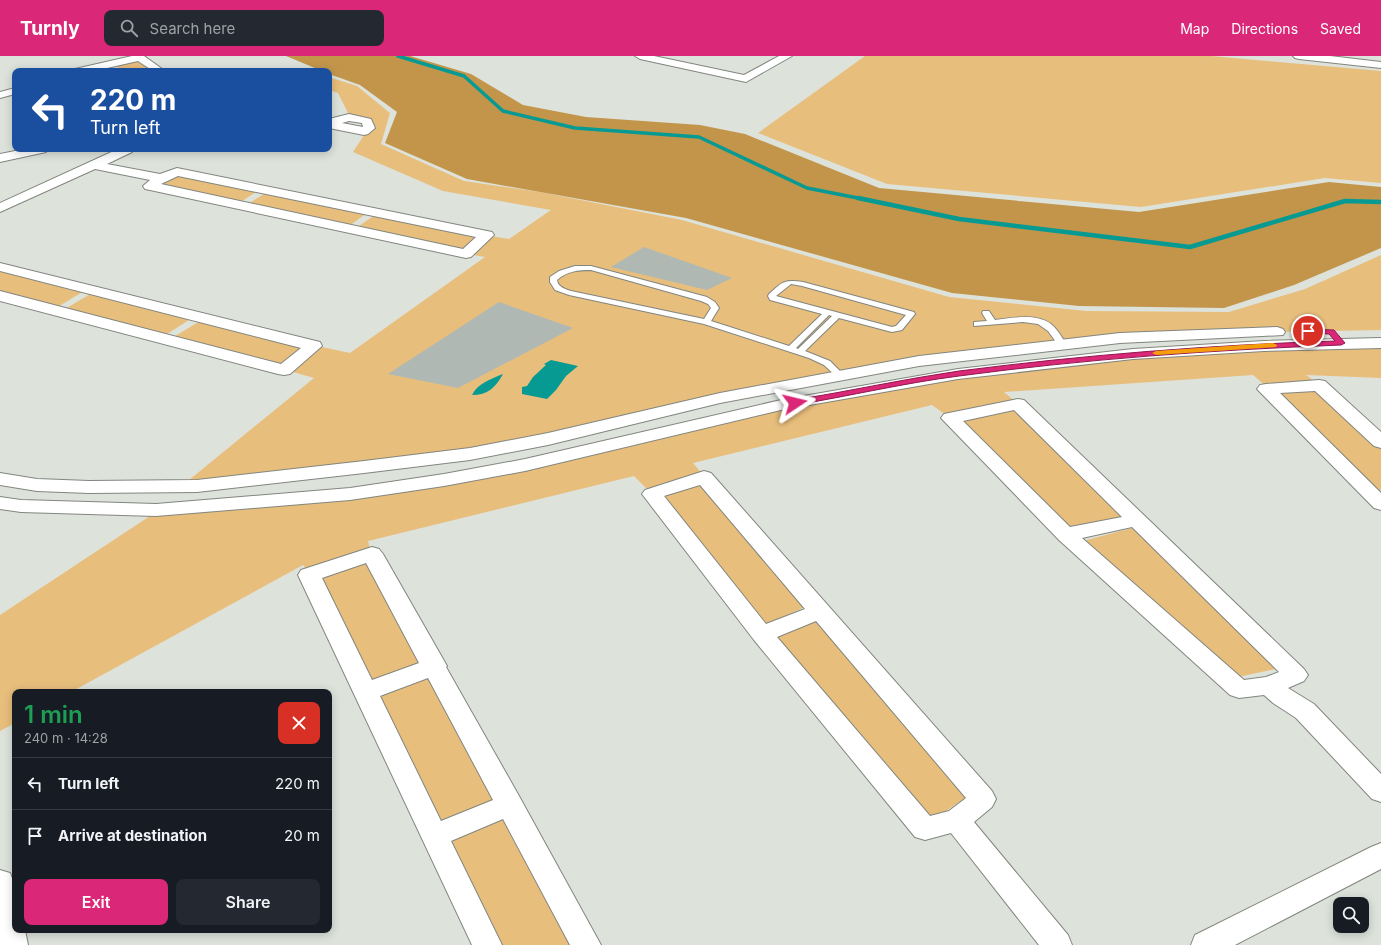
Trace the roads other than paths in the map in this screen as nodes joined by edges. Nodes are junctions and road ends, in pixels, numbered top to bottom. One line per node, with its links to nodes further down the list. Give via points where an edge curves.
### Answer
1 (96, 56): 6 (street)
2 (640, 56): 3 (street, via 742,79 750,78)
3 (787, 56)
4 (1299, 56): 7 (street)
5 (138, 57): 6 (street); 10 (street)
6 (109, 65): 8 (street); 9 (street)
7 (1381, 65)
8 (94, 68)
9 (114, 68)
10 (155, 68)
11 (12, 93): 12 (street)
12 (0, 95)
13 (12, 147): 14 (street)
14 (0, 149)
15 (28, 152): 17 (street)
16 (122, 152): 18 (street)
17 (0, 158)
18 (94, 165): 19 (street); 22 (street)
19 (161, 178): 20 (street, via 177,172); 21 (street, via 150,186)
20 (265, 189): 21 (street); 23 (street)
21 (240, 205): 24 (street)
22 (0, 208)
23 (374, 212): 24 (street); 24 (street, via 487,235 466,254)
24 (349, 228)
25 (0, 267): 26 (street)
26 (91, 290): 28 (street); 32 (street)
27 (0, 296): 28 (street)
28 (56, 310): 38 (street)
29 (827, 313): 31 (lane); 31 (lane, via 772,296 786,283 791,282 911,314 899,328 892,330); 41 (lane)
30 (986, 313): 34 (lane)
31 (837, 316): 42 (lane)
32 (200, 317): 38 (street); 38 (street, via 314,346 284,370)
33 (706, 322): 33 (lane, via 569,293 556,287 553,279 573,268 591,268 697,297 714,305 714,311); 41 (lane)
34 (993, 323): 35 (lane); 40 (lane, via 1039,321 1048,325)
35 (977, 324)
36 (1381, 332): 37 (street)
37 (1336, 337): 39 (street); 40 (street, via 1207,334); 49 (street, via 1264,346 1133,354 958,374 781,405 606,447 444,480 350,494)
38 (164, 338)
39 (1381, 343)
40 (1062, 344): 43 (street, via 919,361)
41 (790, 349): 42 (lane)
42 (799, 352): 43 (lane, via 827,363)
43 (840, 375): 46 (street, via 720,398 548,439 470,454)
44 (1381, 442): 47 (street, via 1319,385 1266,389)
45 (0, 479): 46 (street, via 37,485 89,487)
46 (197, 486): 49 (street)
47 (1378, 497)
48 (0, 503): 49 (street, via 83,508)
49 (175, 508)
50 (1136, 520): 51 (street); 51 (street, via 1018,404 950,418); 56 (street, via 1296,674)
51 (1066, 535): 56 (street, via 1239,689)
52 (821, 611): 53 (street); 53 (street, via 704,477 652,494); 60 (street, via 983,799)
53 (762, 634): 60 (street, via 925,829)
54 (434, 666): 55 (street); 55 (street, via 372,554 309,575); 59 (street)
55 (365, 692): 61 (street)
56 (1275, 692): 57 (street, via 1305,711); 58 (street, via 1284,708 1359,786 1371,797)
57 (1381, 791)
58 (1381, 801)
59 (510, 804): 61 (street); 66 (street)
60 (957, 820): 67 (street)
61 (434, 836): 65 (street)
62 (1381, 855): 68 (street)
63 (0, 882): 64 (street)
64 (13, 945)
65 (487, 945)
66 (586, 945)
67 (1057, 945)
68 (1206, 945)

